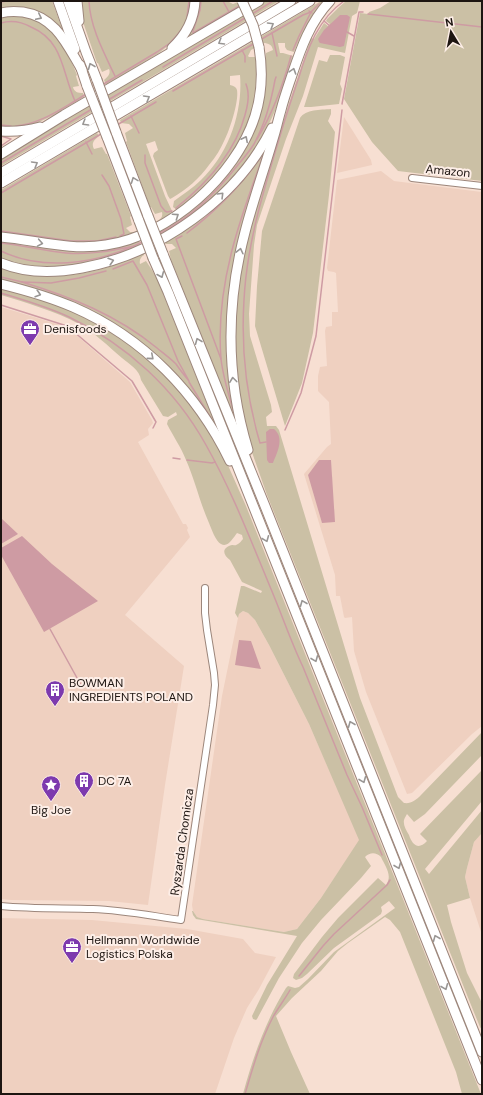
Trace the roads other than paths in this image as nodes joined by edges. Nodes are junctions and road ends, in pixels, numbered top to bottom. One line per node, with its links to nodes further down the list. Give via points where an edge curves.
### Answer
1 (58, 1): 13 (highway)
2 (68, 1): 11 (highway)
3 (77, 1): 11 (highway)
4 (195, 1): 12 (highway, via 192,20 184,35)
5 (242, 1): 22 (highway, one-way to 5, bridge, via 72,247 118,243 158,227 201,196 233,160 257,110 262,67 253,25)
6 (259, 1): 12 (highway)
7 (291, 1): 18 (highway, one-way to 18)
8 (310, 1): 20 (highway, one-way to 8)
9 (330, 1): 14 (highway, one-way to 9, via 304,39)
10 (1, 13): 13 (highway, one-way to 13, via 29,13 49,22 60,33)
11 (86, 52): 26 (highway, one-way to 11, bridge, via 148,216)
12 (150, 64): 15 (highway)
13 (82, 70): 25 (highway, one-way to 25, bridge, via 138,221)
14 (281, 108): 23 (highway, one-way to 14, via 44,272 73,270 116,260 160,240 204,211 232,184 264,144); 26 (highway, one-way to 14, via 238,410 232,364 231,328 234,287 241,248)
15 (63, 116): 16 (highway, via 43,126 22,132); 17 (highway)
16 (1, 131)
17 (1, 154)
18 (1, 173)
19 (412, 178): 21 (street, Amazon)
20 (1, 183)
21 (482, 186)
22 (1, 237)
23 (1, 263)
24 (1, 284): 25 (highway, one-way to 25, via 74,307 129,339 162,366 204,415)
25 (251, 502): 30 (highway, one-way to 30)
26 (265, 506): 29 (highway, one-way to 26)
27 (205, 588): 28 (street, Ryszarda Chomicza, via 206,630 215,685 181,920 94,909)
28 (1, 906)
29 (482, 1052)
30 (482, 1080)

